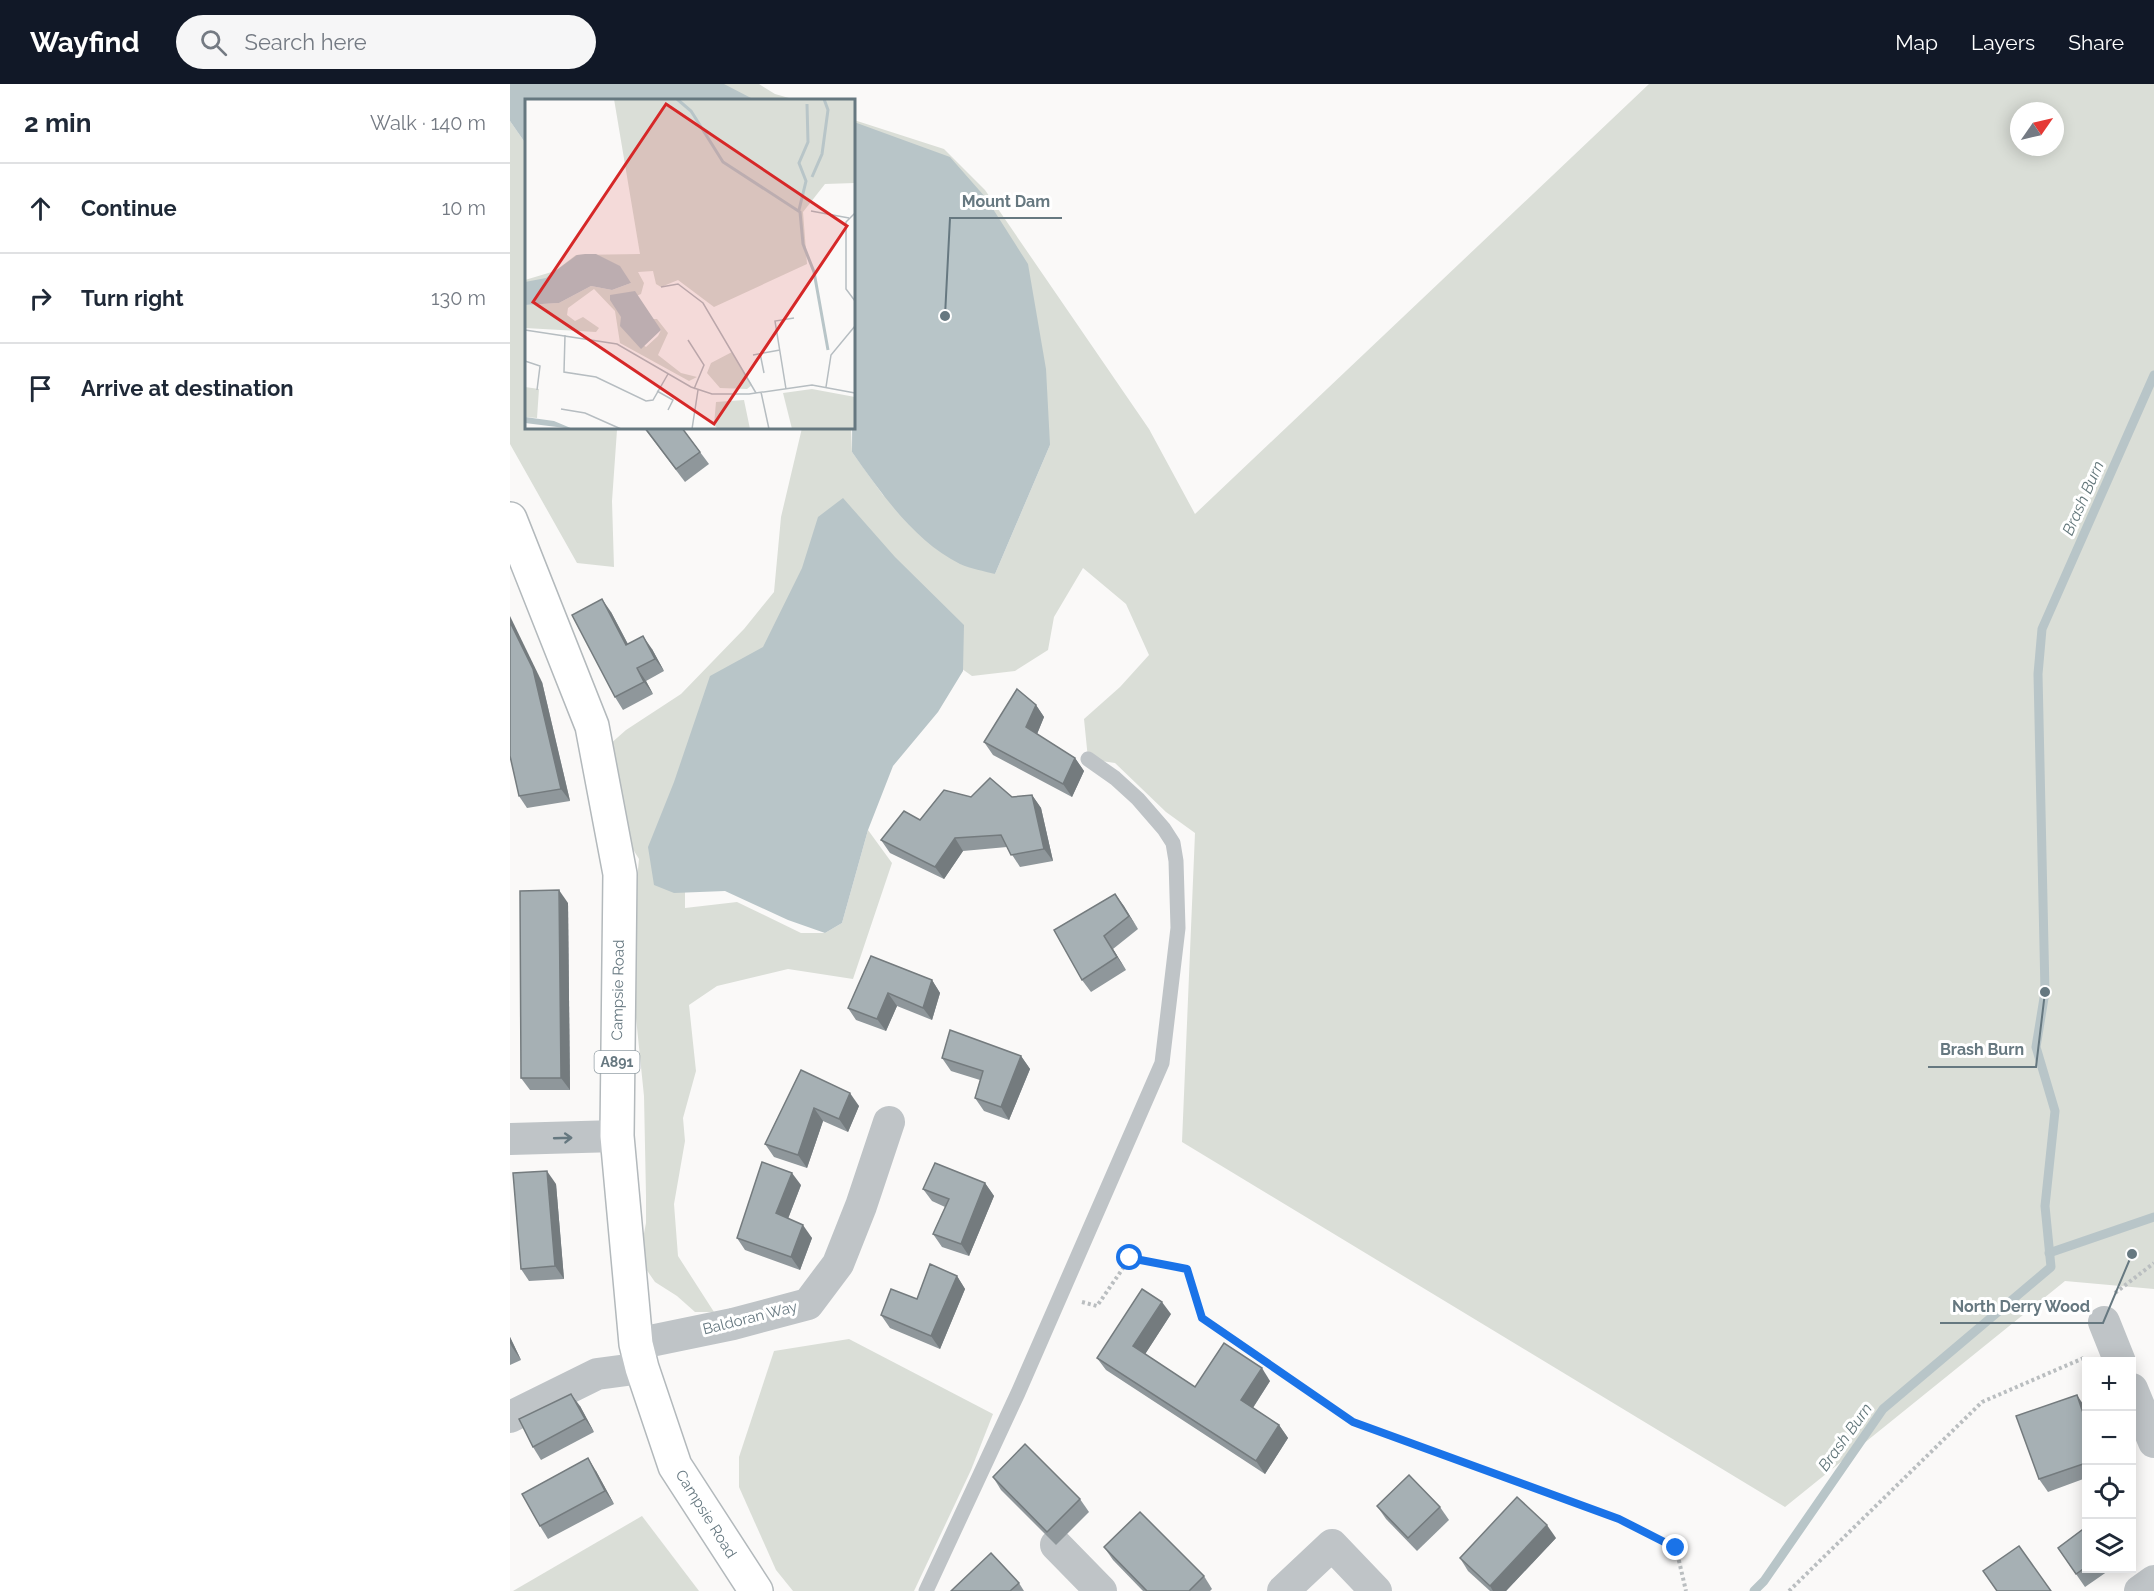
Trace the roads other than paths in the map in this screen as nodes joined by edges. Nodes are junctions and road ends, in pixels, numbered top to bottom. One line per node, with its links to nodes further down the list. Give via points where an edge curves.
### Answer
1 (510, 519): 4 (main road, Campsie Road / A891, via 591,726 620,874)
2 (1088, 759): 14 (lane, via 1132,793 1173,843 1178,928 1162,1063)
3 (889, 1122): 6 (street, Baldoran Way, via 838,1264 808,1304)
4 (617, 1136): 5 (street, one-way to 4); 6 (main road, Campsie Road / A891)
5 (510, 1139)
6 (639, 1356): 8 (street, Baldoran Way); 13 (main road, Campsie Road / A891, via 675,1466)
7 (2136, 1399): 9 (street)
8 (510, 1417)
9 (2154, 1442)
10 (1056, 1545): 12 (street)
11 (2154, 1581): 17 (street)
12 (1093, 1588)
13 (756, 1591)
14 (926, 1591)
15 (1283, 1591): 16 (street, via 1332,1545)
16 (1376, 1591)
17 (2140, 1591)

